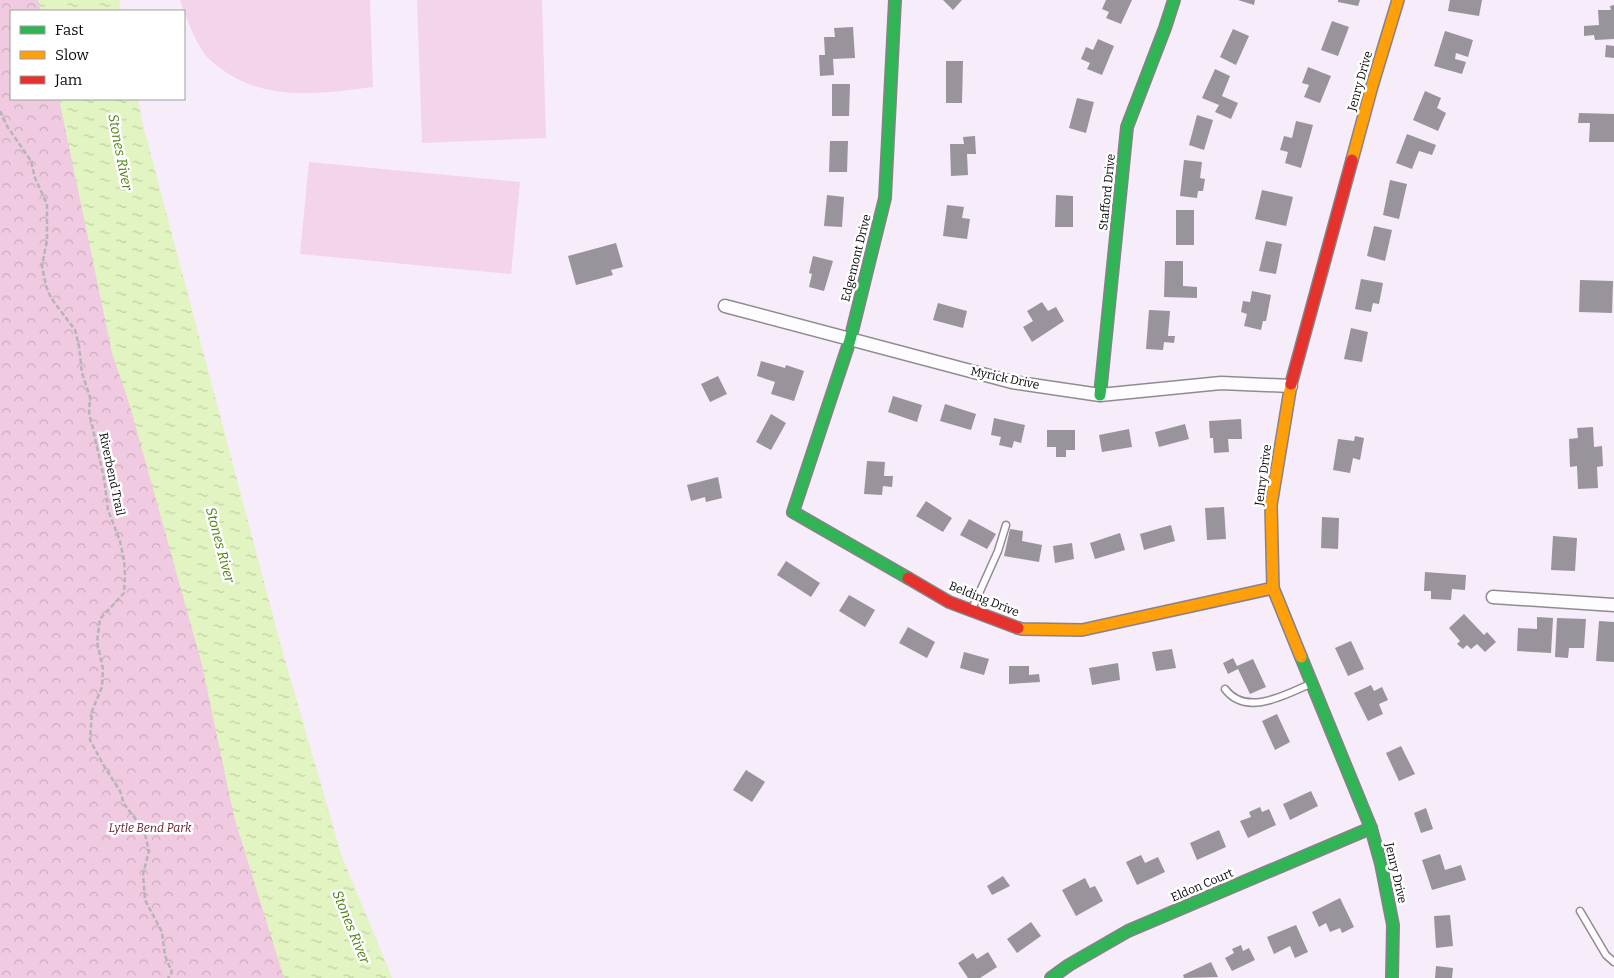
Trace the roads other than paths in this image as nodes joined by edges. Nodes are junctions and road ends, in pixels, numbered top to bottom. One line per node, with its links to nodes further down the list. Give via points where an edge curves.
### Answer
1 (895, 0): 5 (street, Edgemont Drive, via 885,198)
2 (1174, 0): 7 (street, Stafford Drive, via 1127,127)
3 (1398, 0): 6 (street, Jenry Drive)
4 (726, 306): 5 (street, Myrick Drive)
5 (850, 340): 7 (street, Myrick Drive, via 1012,382); 8 (street, Edgemont Drive)
6 (1291, 386): 7 (street, Myrick Drive, via 1221,383); 10 (street, Jenry Drive, via 1271,505)
7 (1100, 395)
8 (793, 512): 13 (street, Belding Drive, via 949,602)
9 (1006, 525): 13 (lane, via 998,551)
10 (1273, 588): 13 (street, Belding Drive, via 1082,630 1022,629); 14 (street, Jenry Drive)
11 (1493, 598): 12 (street)
12 (1614, 605)
13 (971, 610)
14 (1312, 683): 15 (lane, via 1262,703 1243,702 1231,697); 16 (street, Jenry Drive)
15 (1225, 689)
16 (1371, 828): 19 (street, Eldon Court, via 1128,931); 20 (street, Jenry Drive, via 1393,925)
17 (1580, 911): 18 (lane, via 1606,955)
18 (1614, 962)
19 (1051, 978)
20 (1392, 978)

